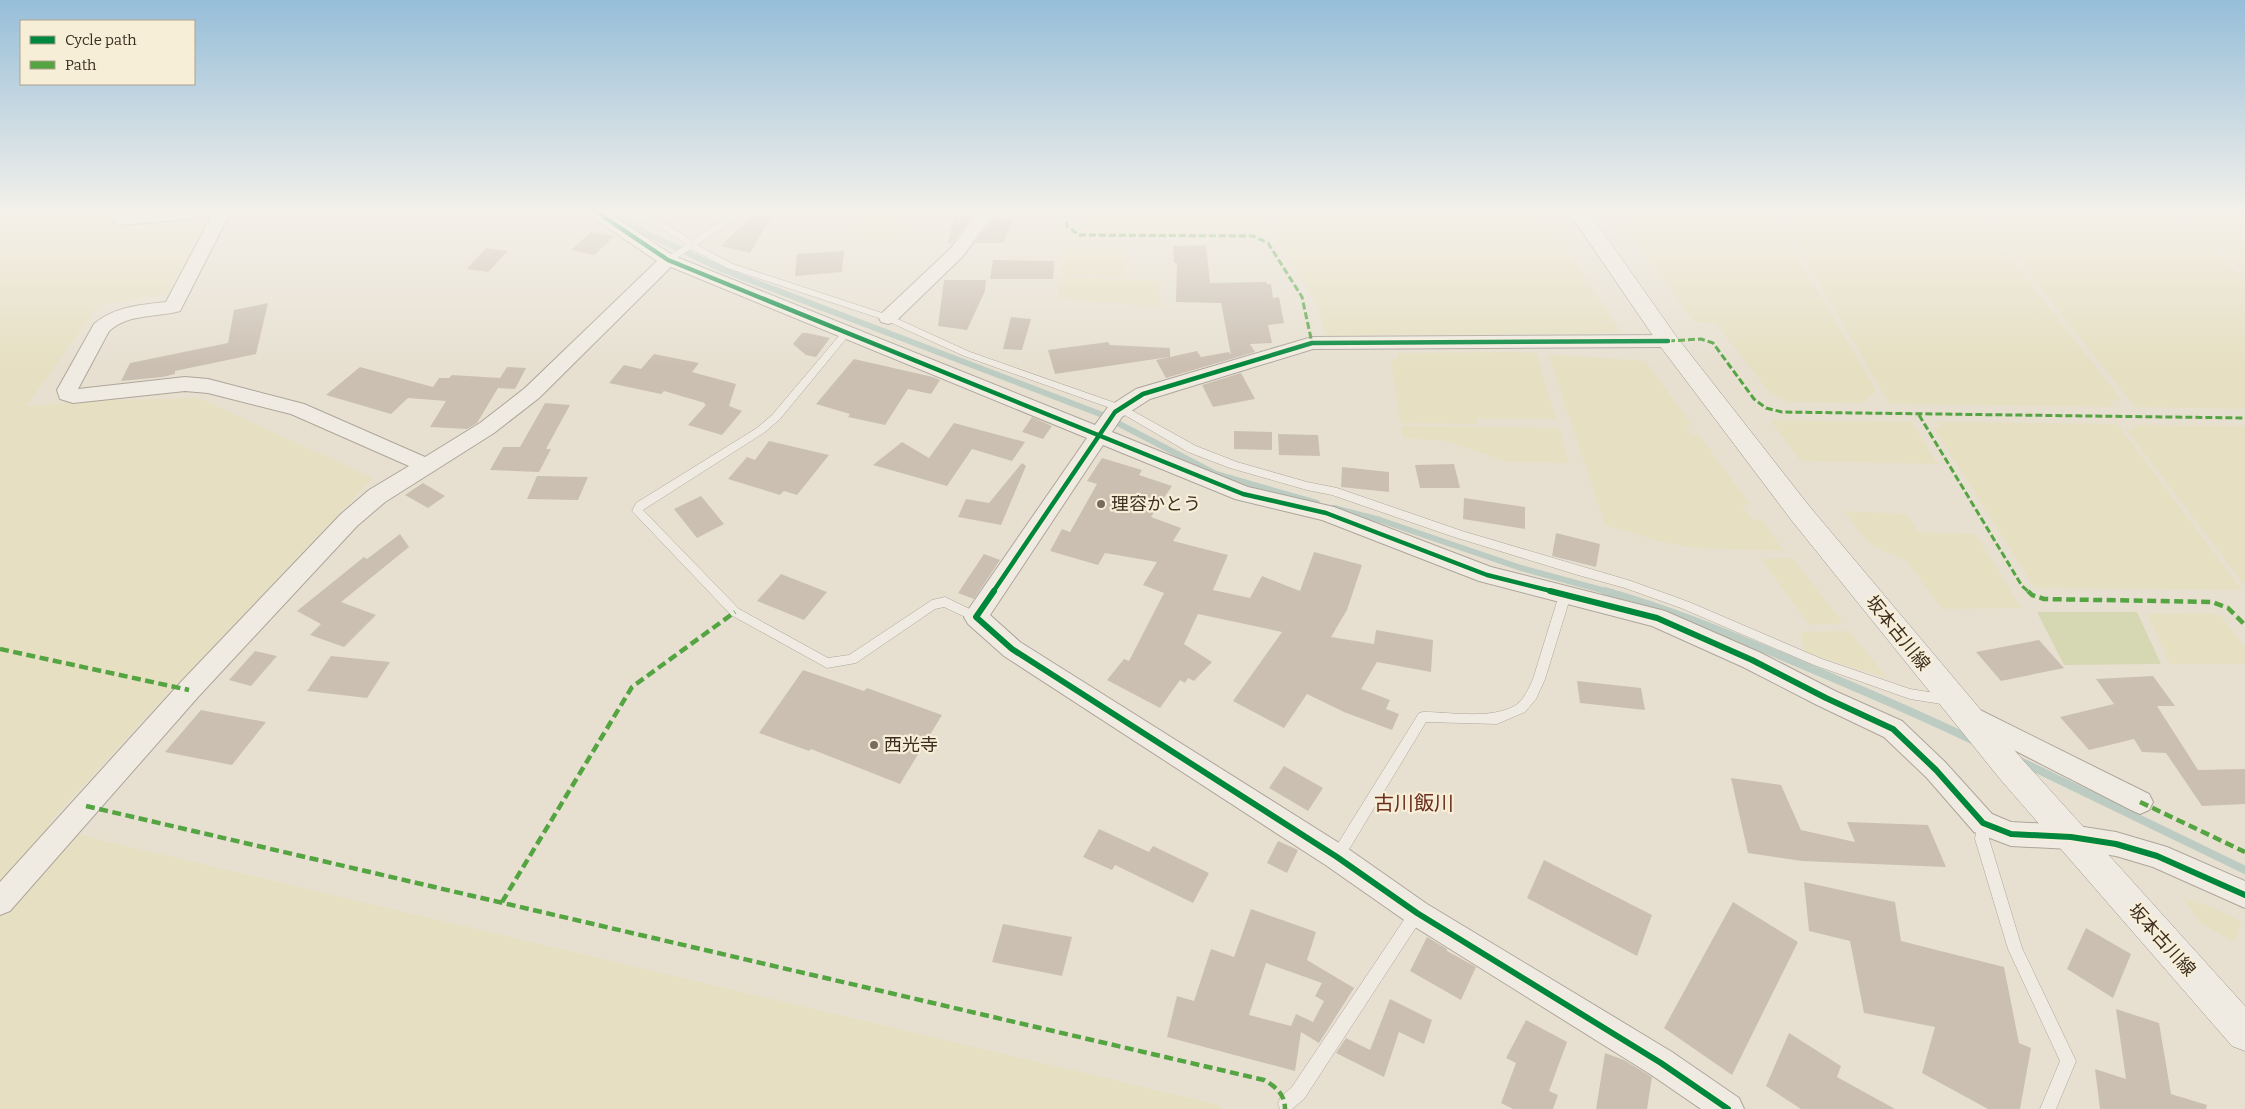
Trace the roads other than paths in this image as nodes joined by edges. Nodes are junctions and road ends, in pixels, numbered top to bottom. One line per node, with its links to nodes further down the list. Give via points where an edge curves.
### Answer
1 (197, 263): 12 (street, via 173,307 125,314 109,320 101,328 67,394 185,384 208,386 297,408)
2 (666, 263): 12 (street, via 532,394 488,428)
3 (682, 263): 8 (street)
4 (724, 263): 7 (lane)
5 (946, 263): 7 (street)
6 (1614, 263): 9 (main road, 坂本古川線)
7 (888, 318): 10 (lane, via 967,354)
8 (847, 332): 11 (street); 14 (lane, via 776,417 761,430 640,506 637,511 734,612 827,663 852,660 932,605 945,602)
9 (1668, 341): 10 (street, via 1312,343 1143,394); 15 (main road, 坂本古川線, via 1801,514)
10 (1117, 410): 11 (street); 15 (lane, via 1234,465 1333,490 1458,534 1627,584 1818,662)
11 (1100, 434): 13 (street, via 1243,494 1326,513 1487,575); 14 (street)
12 (425, 465): 21 (street, via 377,496 349,520 189,690)
13 (1566, 595): 17 (street, via 1657,618 1893,729 1936,770); 19 (lane, via 1532,696 1521,708 1497,719 1423,717)
14 (976, 617): 19 (street, via 1012,649)
15 (1962, 710): 16 (street); 18 (main road, 坂本古川線)
16 (2140, 802)
17 (1983, 823): 18 (street, via 2010,834); 26 (lane, via 1982,839 2015,949 2068,1061)
18 (2070, 837): 20 (street, via 2116,844 2157,856); 23 (main road, 坂本古川線)
19 (1337, 857): 22 (street)
20 (2245, 895)
21 (0, 902)
22 (1417, 913): 24 (lane, via 1298,1093); 25 (street, via 1662,1063)
23 (2245, 1033)
24 (1286, 1104)
25 (1728, 1109)
26 (2048, 1109)

